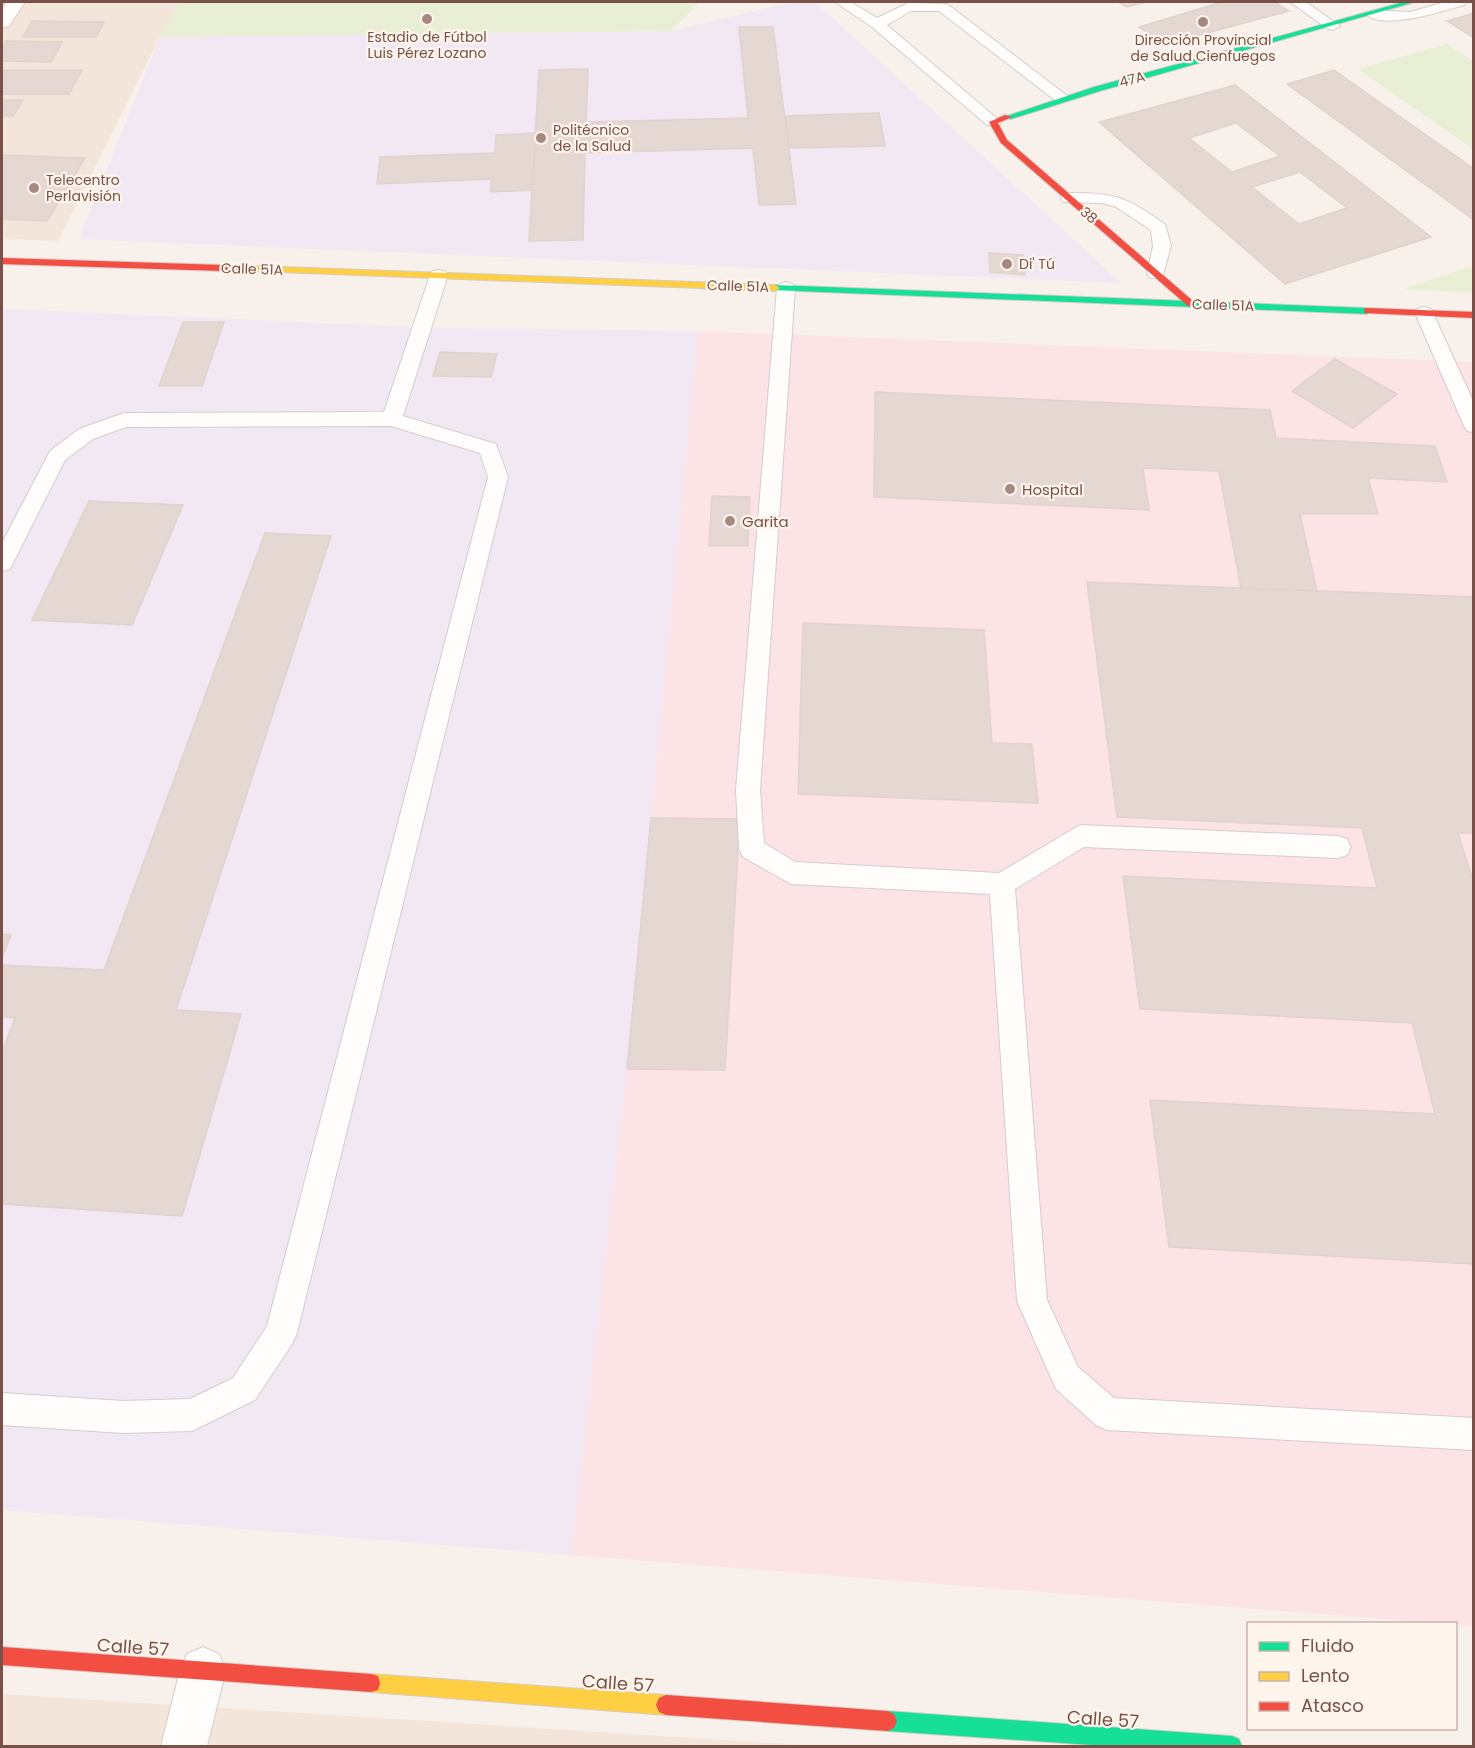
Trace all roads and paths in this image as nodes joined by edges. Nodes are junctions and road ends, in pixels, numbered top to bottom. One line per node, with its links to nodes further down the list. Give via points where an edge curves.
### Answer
1 (16, 2): 8 (street)
2 (842, 2): 9 (lane)
3 (1297, 2): 10 (lane)
4 (1411, 2): 7 (street, 47A)
5 (1459, 2): 7 (lane, via 1412,16)
6 (941, 4): 9 (lane, via 908,7); 11 (lane)
7 (1373, 14): 10 (street, 47A)
8 (2, 22)
9 (877, 24): 12 (lane)
10 (1334, 26): 11 (street, 47A)
11 (1062, 98): 12 (street, 47A)
12 (993, 122): 13 (street, 38, via 1004,141)
13 (1069, 198): 16 (street, 38); 16 (lane, via 1102,198 1122,203 1159,228 1162,246)
14 (2, 261): 15 (street, Calle 51A)
15 (439, 274): 17 (street, Calle 51A); 21 (lane)
16 (1156, 274): 18 (street, 38)
17 (786, 288): 18 (street, Calle 51A); 25 (lane, via 748,790 752,849 790,873)
18 (1191, 304): 19 (street, Calle 51A)
19 (1424, 313): 20 (street, Calle 51A); 22 (lane)
20 (1473, 315)
21 (392, 419): 23 (lane, via 124,420 87,434 57,456); 26 (lane, via 489,449 498,477 281,1333 244,1389 192,1415 123,1417)
22 (1473, 426)
23 (2, 563)
24 (1338, 847): 25 (lane, via 1080,836)
25 (1002, 884): 27 (lane, via 1032,1301 1066,1378 1107,1414)
26 (2, 1409)
27 (1473, 1434)
28 (2, 1656): 29 (street, Calle 57)
29 (203, 1670): 30 (street); 31 (street, Calle 57)
30 (184, 1746)
31 (1232, 1746)

